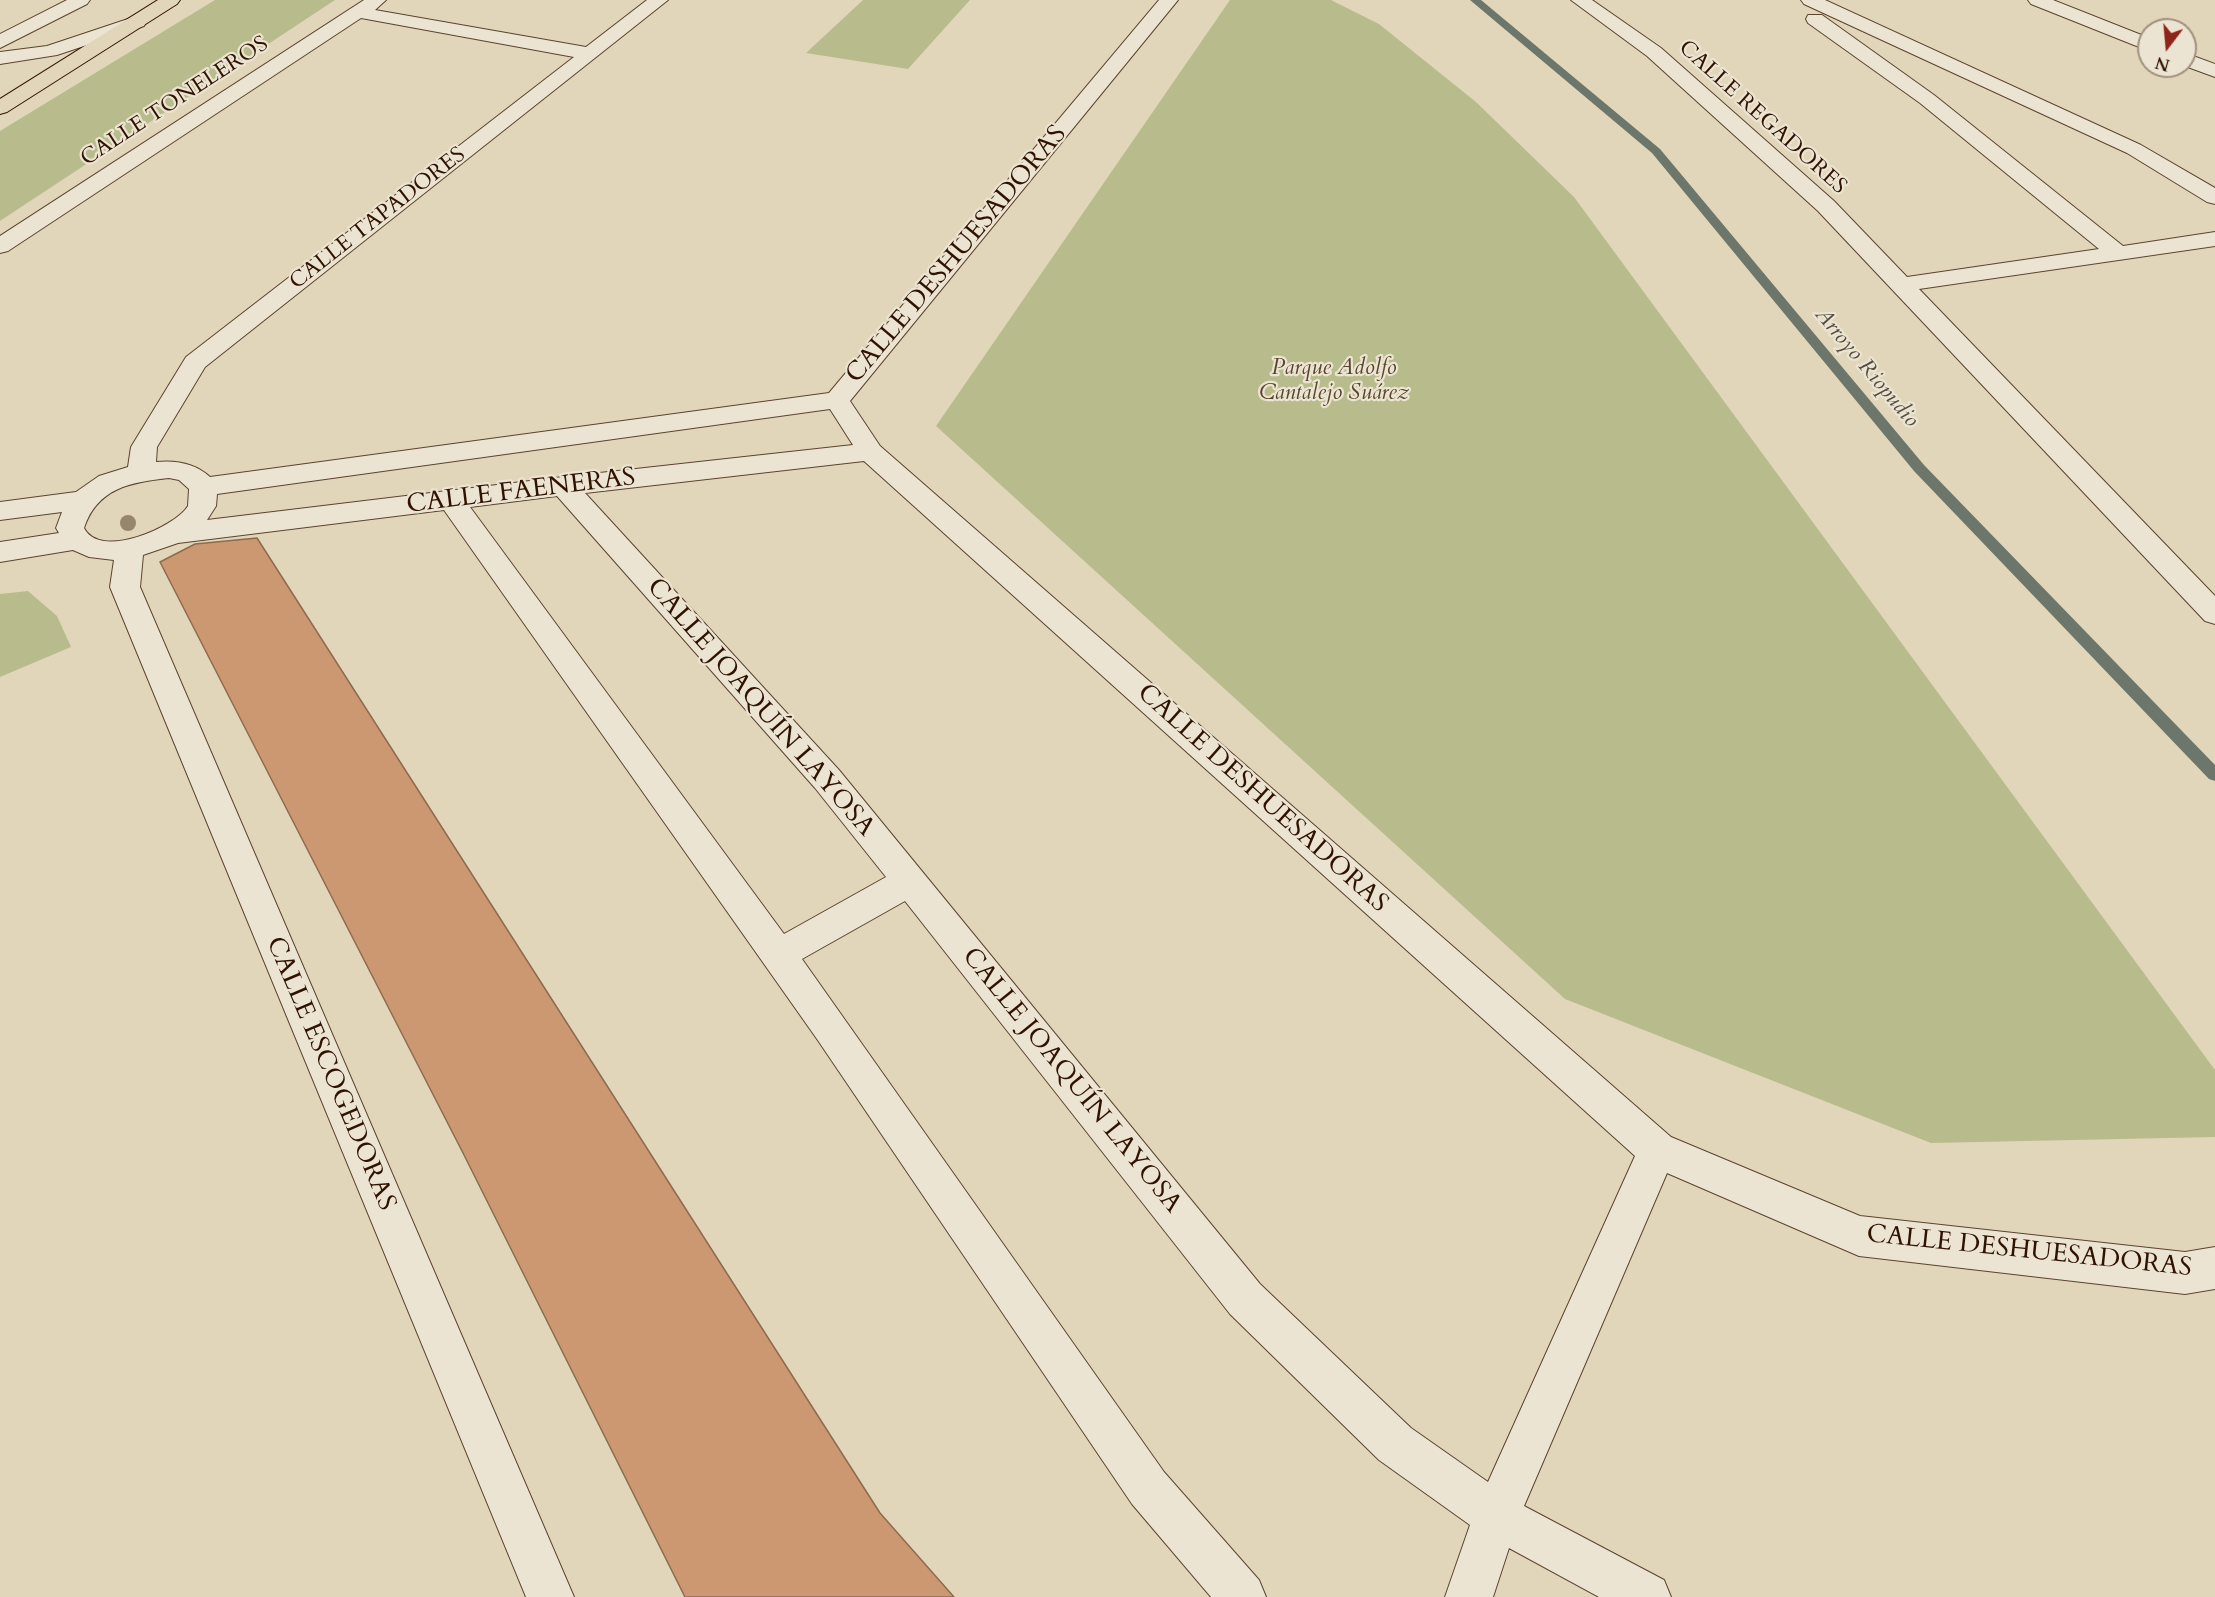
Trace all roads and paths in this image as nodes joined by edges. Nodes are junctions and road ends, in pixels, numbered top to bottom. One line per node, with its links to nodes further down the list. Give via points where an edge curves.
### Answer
1 (81, 0): 13 (street)
2 (171, 0): 11 (main road)
3 (377, 0): 10 (street, CALLE TONELEROS)
4 (659, 0): 14 (street, CALLE TAPADORES)
5 (1169, 0): 24 (street, CALLE DESHUESADORAS)
6 (1580, 0): 23 (street, CALLE REGADORES, via 1662,60 1826,206)
7 (1790, 0): 22 (street, via 1927,99)
8 (1810, 0): 19 (street, via 2134,149)
9 (2037, 0): 12 (street)
10 (357, 12): 14 (street); 21 (street, CALLE TONELEROS)
11 (137, 22): 15 (street, via 50,51); 18 (main road)
12 (2137, 40)
13 (0, 42)
14 (590, 54): 26 (street, CALLE TAPADORES, via 195,362 144,447)
15 (0, 58)
16 (2197, 64): 17 (street)
17 (2215, 71)
18 (0, 108)
19 (2215, 197)
20 (2215, 239): 22 (street)
21 (0, 246)
22 (2118, 253): 23 (street)
23 (1901, 285): 36 (street, CALLE REGADORES)
24 (837, 400): 25 (street, CALLE DESHUESADORAS); 28 (street, CALLE FAENERAS)
25 (870, 452): 27 (street, CALLE FAENERAS); 39 (street, CALLE DESHUESADORAS)
26 (141, 471): 28 (street, via 181,471 196,477); 29 (street, via 97,488)
27 (563, 486): 30 (street, CALLE FAENERAS); 37 (street, CALLE JOAQUÍN LAYOSA, via 827,779)
28 (204, 487): 32 (street, via 201,507)
29 (83, 500): 31 (street); 33 (street, via 73,514 70,528)
30 (451, 500): 32 (street, CALLE FAENERAS); 38 (street)
31 (0, 511)
32 (172, 534): 34 (street)
33 (77, 540): 34 (street, via 101,549); 35 (street)
34 (129, 549): 42 (street, CALLE ESCOGEDORAS, via 125,587)
35 (0, 552)
36 (2215, 614)
37 (910, 881): 38 (street); 41 (street, CALLE JOAQUÍN LAYOSA, via 1245,1299 1395,1444)
38 (778, 955): 43 (street, via 1148,1488)
39 (1658, 1149): 40 (street, CALLE DESHUESADORAS, via 1859,1236 2185,1273); 41 (street)
40 (2215, 1268)
41 (1496, 1516): 44 (street); 45 (street, CALLE JOAQUÍN LAYOSA)
42 (550, 1597)
43 (1242, 1597)
44 (1469, 1597)
45 (1647, 1597)

